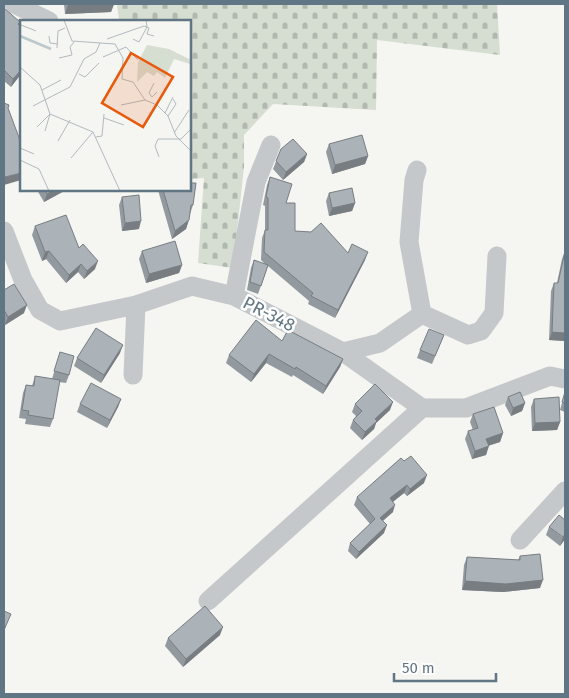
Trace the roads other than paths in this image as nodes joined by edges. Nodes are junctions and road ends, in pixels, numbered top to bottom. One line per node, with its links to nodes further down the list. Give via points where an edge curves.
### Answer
1 (14, 4): 2 (street)
2 (47, 20)
3 (271, 145): 7 (street, via 256,182)
4 (418, 170): 9 (street, via 414,180 409,242)
5 (4, 231): 8 (street, PR-348 / PR-348, via 23,280 40,310 60,321)
6 (497, 256): 9 (street, via 494,313 481,331 468,335)
7 (234, 296): 8 (street, PR-348 / PR-348, via 192,286); 10 (street, PR-348 / PR-348)
8 (136, 304): 11 (street)
9 (422, 314): 10 (street, via 380,343)
10 (343, 352): 13 (street, PR-348 / PR-348)
11 (133, 375)
12 (565, 378): 13 (street, via 550,376 466,408)
13 (422, 408): 16 (street)
14 (565, 491): 15 (street)
15 (520, 540)
16 (208, 601)

